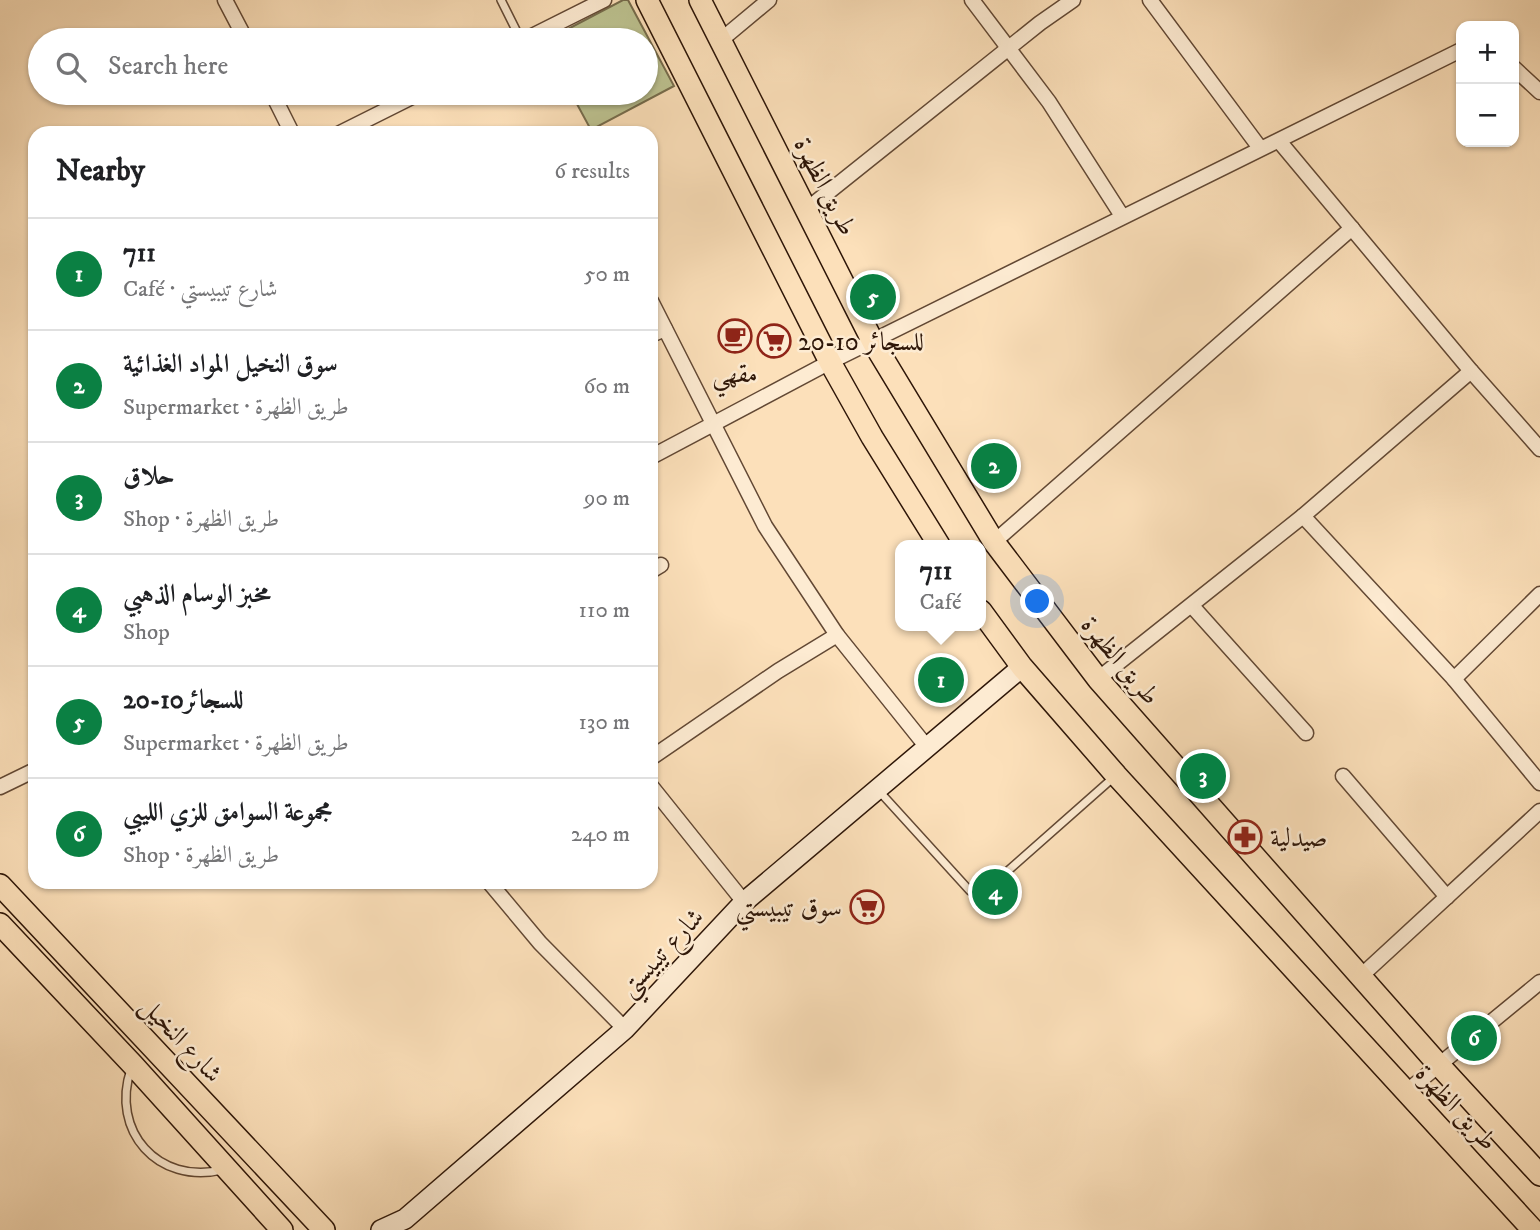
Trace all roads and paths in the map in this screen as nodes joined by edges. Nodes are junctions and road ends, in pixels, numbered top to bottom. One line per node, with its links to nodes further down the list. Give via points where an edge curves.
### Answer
1 (226, 0): 10 (street)
2 (501, 0): 11 (lane)
3 (604, 0): 12 (street)
4 (647, 0): 29 (main road)
5 (700, 0): 13 (main road, طريق الظهرة)
6 (769, 0): 13 (street)
7 (972, 0): 14 (street)
8 (1073, 0): 14 (street)
9 (1150, 0): 23 (street)
10 (240, 28)
11 (516, 28)
12 (547, 28)
13 (721, 40): 24 (main road, طريق الظهرة)
14 (1009, 47): 24 (street); 25 (street)
15 (1456, 52): 22 (street)
16 (1519, 73): 17 (street)
17 (1540, 92)
18 (278, 105): 20 (street)
19 (396, 105): 21 (street)
20 (288, 126)
21 (354, 126)
22 (1279, 141): 23 (street); 26 (street)
23 (1260, 148): 25 (street)
24 (806, 210): 28 (main road, طريق الظهرة)
25 (1122, 216): 28 (street)
26 (1352, 228): 30 (street); 36 (street)
27 (658, 332): 31 (street)
28 (873, 342): 29 (street); 36 (main road, طريق الظهرة)
29 (830, 362): 31 (street); 35 (main road)
30 (1471, 371): 32 (street); 34 (street)
31 (713, 425): 33 (street); 40 (street, via 765,526)
32 (1540, 449)
33 (658, 453)
34 (1303, 516): 38 (street); 43 (street)
35 (936, 540)
36 (994, 542): 42 (main road, طريق الظهرة)
37 (1540, 594): 43 (street)
38 (1192, 606): 42 (street); 44 (street)
39 (986, 618): 41 (main road, طريق الظهرة)
40 (837, 635): 45 (street); 46 (street)
41 (1022, 667): 45 (main road, شارع تيبيستي); 48 (main road, طريق الظهرة)
42 (1097, 679): 60 (main road, طريق الظهرة)
43 (1454, 679): 50 (street)
44 (1306, 733)
45 (926, 746): 52 (main road, شارع تيبيستي)
46 (658, 753)
47 (28, 773): 51 (street)
48 (1116, 775): 52 (lane, via 978,894 970,891); 65 (main road, طريق الظهرة)
49 (1343, 776): 57 (street)
50 (1540, 783)
51 (0, 787)
52 (877, 788): 58 (main road, شارع تيبيستي)
53 (658, 795): 58 (street)
54 (1540, 811): 57 (street)
55 (0, 885): 66 (main road, شارع النخيل)
56 (495, 889): 62 (street, via 540,943)
57 (1447, 897): 60 (street)
58 (744, 902): 62 (main road, شارع تيبيستي)
59 (0, 924): 64 (main road, شارع النخيل)
60 (1361, 976): 63 (main road, طريق الظهرة)
61 (1540, 982): 63 (street)
62 (625, 1029): 69 (main road, شارع تيبيستي)
63 (1438, 1064): 65 (street); 68 (main road, طريق الظهرة)
64 (133, 1065): 67 (main road, شارع النخيل); 67 (lane, via 127,1082 127,1117 144,1149 173,1169 191,1173)
65 (1406, 1093): 73 (main road, طريق الظهرة)
66 (247, 1149): 67 (main road); 71 (main road, شارع النخيل)
67 (226, 1169): 70 (main road, شارع النخيل)
68 (1540, 1175)
69 (401, 1225): 72 (main road, شارع تيبيستي)
70 (282, 1230)
71 (324, 1230)
72 (381, 1230)
73 (1533, 1230)

